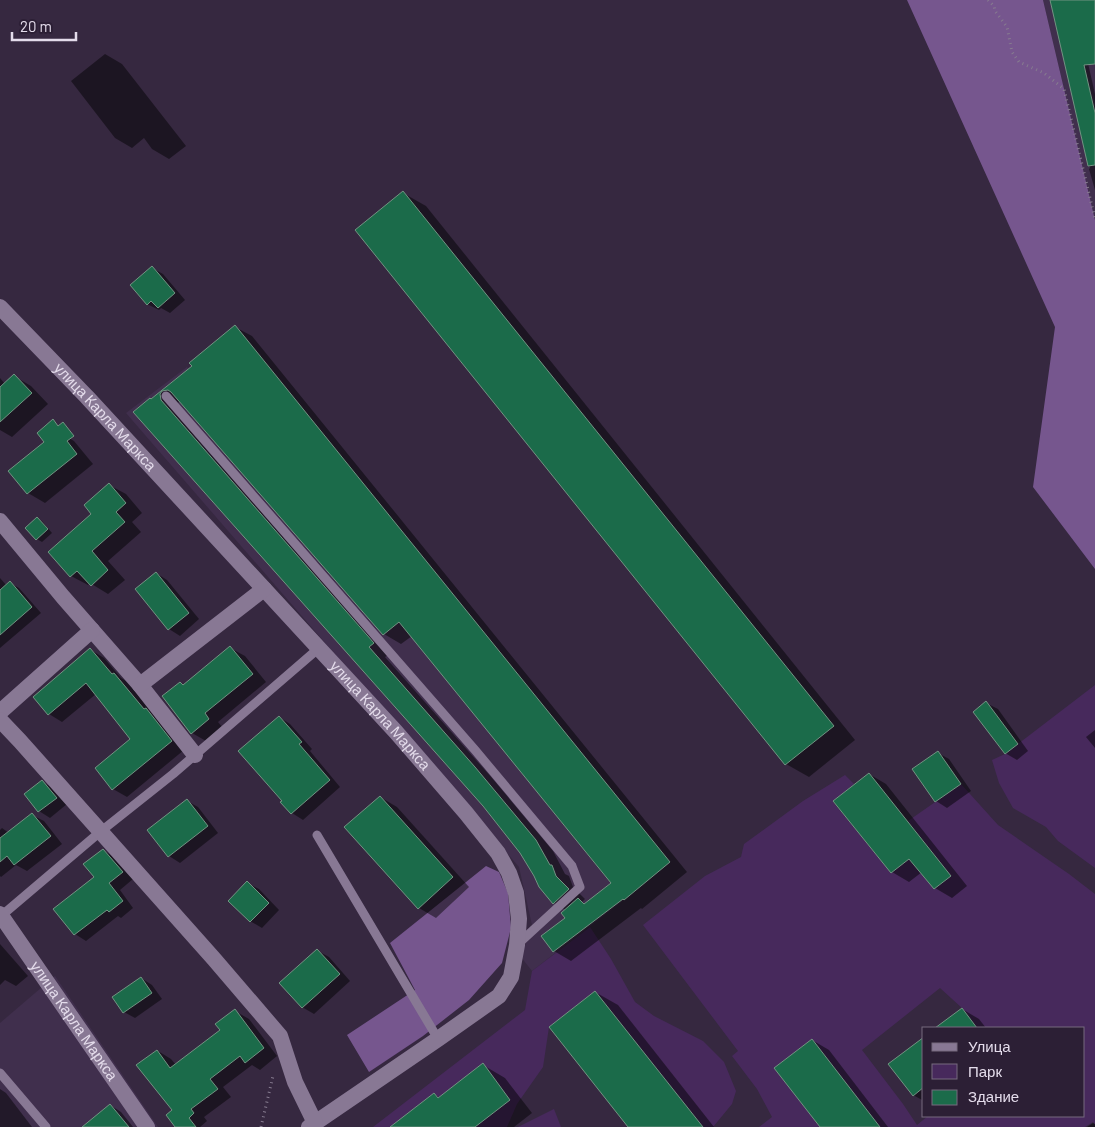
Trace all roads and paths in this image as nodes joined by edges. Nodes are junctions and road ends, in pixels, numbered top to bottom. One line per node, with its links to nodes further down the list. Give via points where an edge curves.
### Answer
1 (988, 0): 2 (path, via 1007,27 1012,52 1019,62 1044,73 1064,89)
2 (1095, 219)
3 (0, 307): 6 (street, улица Карла Маркса)
4 (166, 396): 16 (lane, via 572,866 580,886)
5 (0, 520): 7 (street)
6 (264, 589): 8 (street, улица Карла Маркса); 9 (street)
7 (92, 630): 9 (street); 10 (street)
8 (319, 648): 12 (lane); 16 (street, улица Карла Маркса, via 396,732 498,853 516,893)
9 (140, 685): 12 (street)
10 (0, 712)
11 (0, 720): 13 (street, улица Карла Маркса)
12 (195, 755): 13 (lane)
13 (100, 832): 15 (lane); 20 (street, улица Карла Маркса, via 280,1036)
14 (317, 835): 17 (lane)
15 (0, 915): 22 (street, улица Карла Маркса)
16 (517, 945): 17 (street, улица Карла Маркса, via 511,977 498,996)
17 (438, 1039): 20 (street, улица Карла Маркса)
18 (0, 1073): 21 (lane)
19 (274, 1074): 23 (path)
20 (312, 1125)
21 (46, 1127)
22 (147, 1127)
23 (261, 1127)

